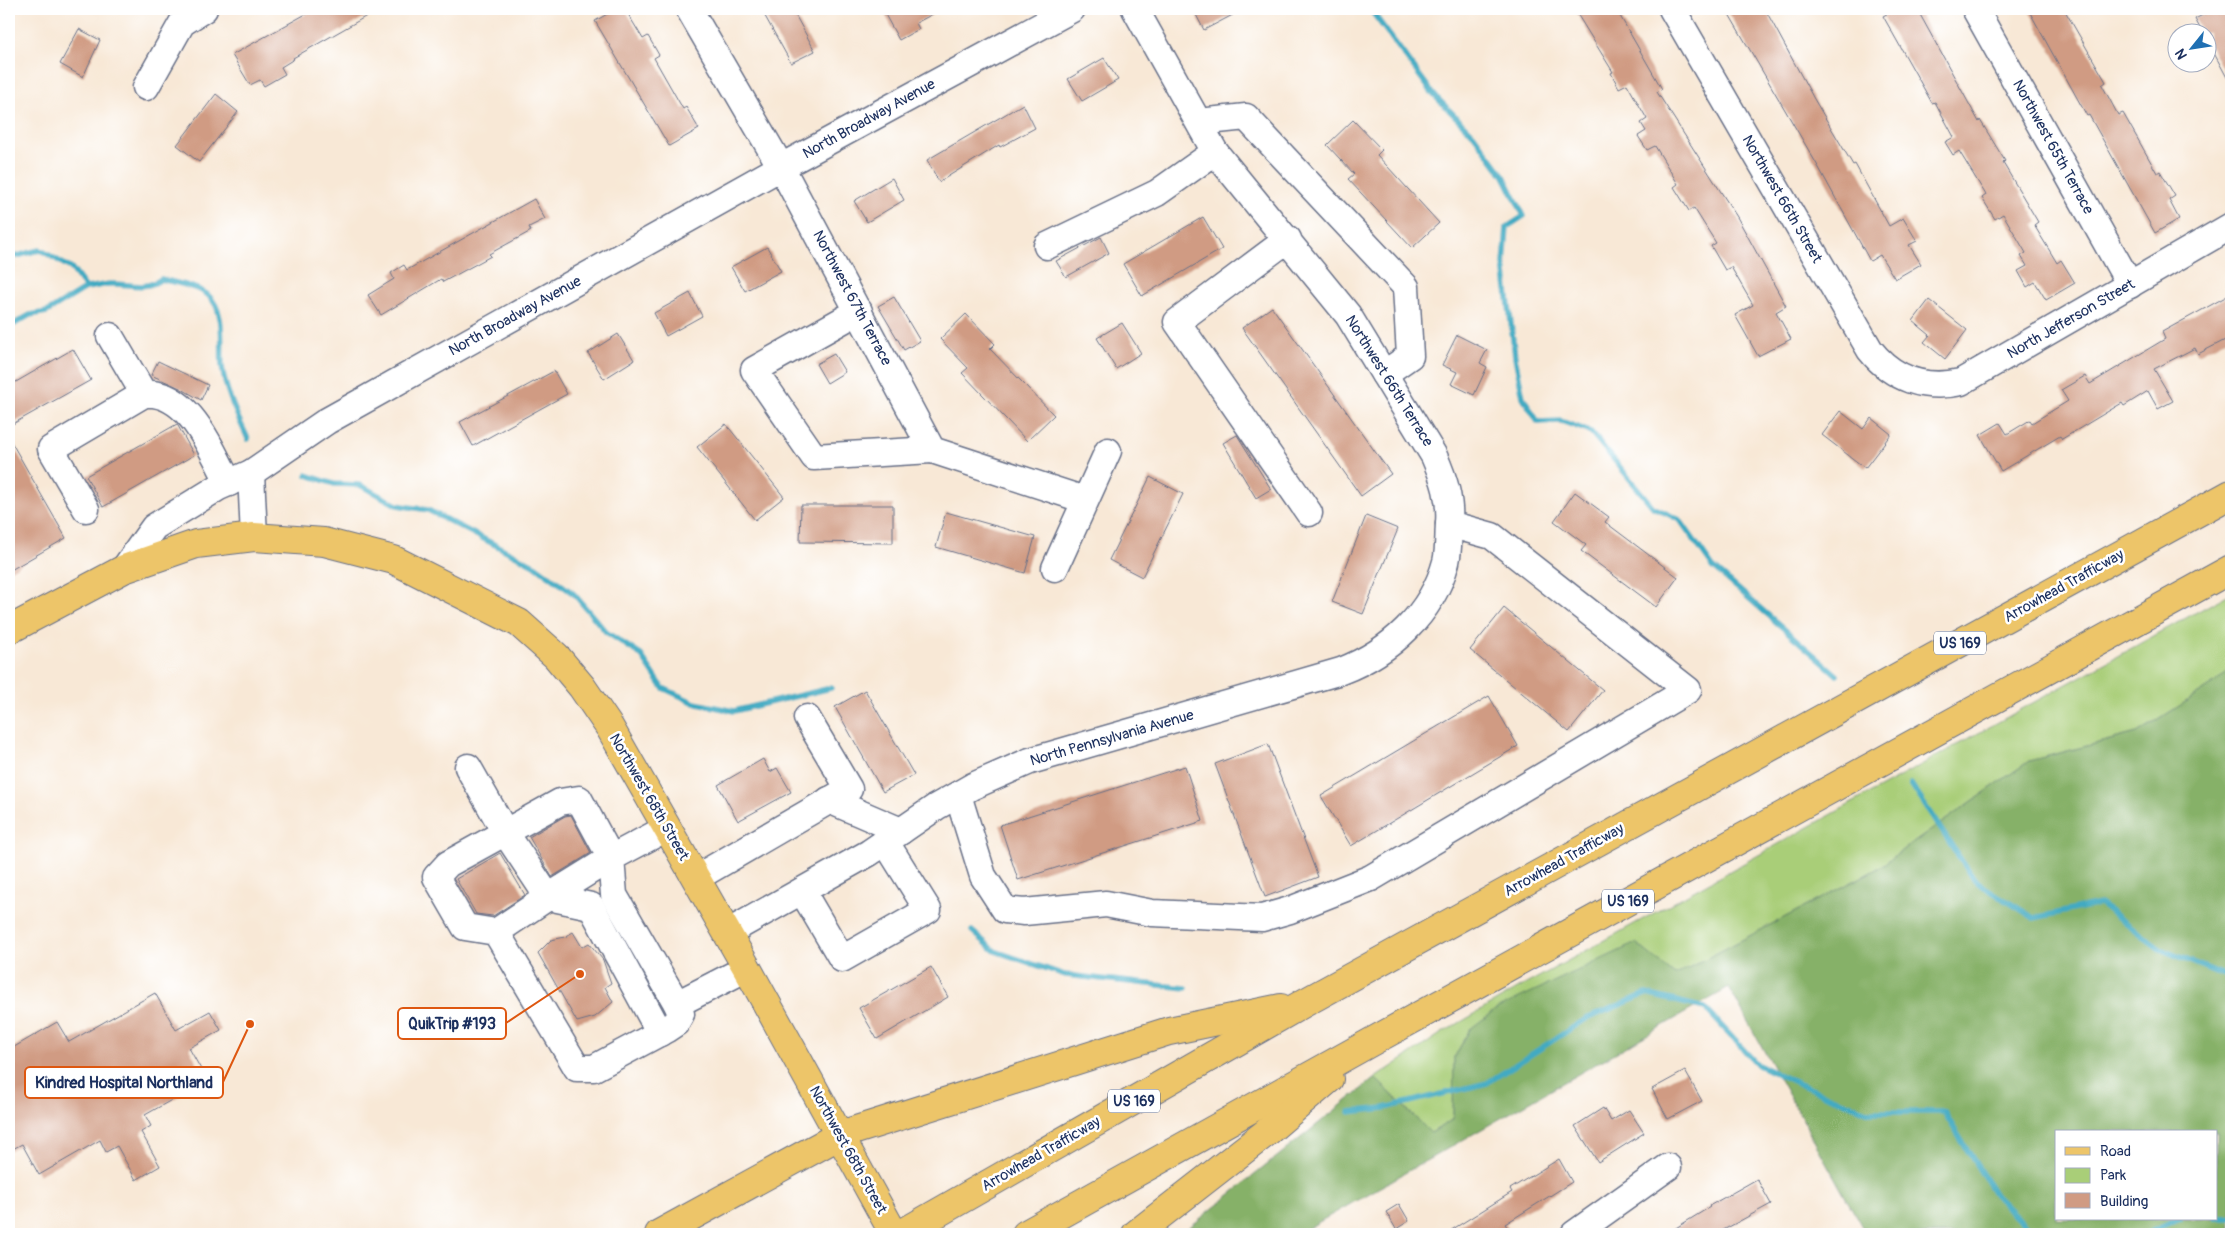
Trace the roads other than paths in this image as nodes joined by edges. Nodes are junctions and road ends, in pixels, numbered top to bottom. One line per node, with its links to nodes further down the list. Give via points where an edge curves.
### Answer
1 (204, 9): 7 (street, via 182,23)
2 (689, 9): 10 (street, Northwest 67th Terrace)
3 (1072, 9): 10 (street, North Broadway Avenue)
4 (1135, 9): 8 (street, Northwest 66th Terrace)
5 (1672, 9): 18 (street, Northwest 66th Street, via 1870,350 1888,369)
6 (1975, 9): 14 (street, Northwest 65th Terrace)
7 (146, 87)
8 (1198, 122): 9 (street, Northwest 66th Terrace); 17 (street, via 1246,117 1406,287 1410,356)
9 (1215, 152): 12 (street, Northwest 66th Terrace); 13 (street, via 1157,193)
10 (781, 167): 15 (street, Northwest 67th Terrace); 22 (street, North Broadway Avenue, via 327,422)
11 (2231, 226): 14 (street, North Jefferson Street)
12 (1288, 239): 17 (street, Northwest 66th Terrace, via 1348,315); 26 (street, via 1176,322)
13 (1047, 246)
14 (2130, 285): 18 (street, North Jefferson Street, via 1962,382 1936,386)
15 (859, 311): 20 (street, Northwest 67th Terrace); 20 (street, via 754,370 814,457)
16 (110, 336): 19 (street)
17 (1384, 374): 27 (street, Northwest 66th Terrace, via 1445,480 1450,506)
18 (1905, 378)
19 (144, 394): 22 (street, via 167,397 186,412); 25 (street, via 51,448)
20 (932, 450): 24 (street)
21 (1108, 450): 24 (street)
22 (240, 478): 28 (street); 30 (street, North Broadway Avenue, via 154,527)
23 (2231, 494): 47 (main road, Arrowhead Trafficway / US 169)
24 (1085, 500): 29 (street)
25 (86, 509)
26 (1308, 513)
27 (1449, 524): 35 (street, North Pennsylvania Avenue, via 1447,561 1432,595 1412,624 1380,652 1341,671 1030,761); 35 (street, via 1492,536 1688,690 1371,878 1262,918 1152,913 1106,904 1024,912 1005,910 983,876)
28 (254, 537): 30 (main road, via 196,544); 37 (main road, Northwest 68th Street, via 324,542 394,560 519,622 556,656 582,687 610,728)
29 (1055, 568)
30 (124, 569): 32 (main road)
31 (2231, 569): 50 (main road, US 169)
32 (9, 630)
33 (807, 718): 36 (street, via 849,789)
34 (468, 767): 38 (street)
35 (958, 795): 39 (street, North Pennsylvania Avenue)
36 (829, 800): 39 (street); 41 (street)
37 (667, 828): 40 (street); 41 (main road, Northwest 68th Street)
38 (505, 832): 40 (street, via 560,802 579,799); 43 (street); 44 (street, via 448,864 436,877 465,927)
39 (893, 836): 42 (street, North Pennsylvania Avenue); 42 (street, via 928,910 842,959)
40 (611, 858): 43 (street); 48 (street, via 614,895)
41 (696, 878): 45 (main road, Northwest 68th Street)
42 (802, 891): 45 (street, North Pennsylvania Avenue)
43 (548, 896): 44 (street); 49 (street, via 591,906)
44 (496, 932): 49 (street, via 577,1068 594,1068)
45 (727, 933): 46 (main road, Northwest 68th Street)
46 (747, 968): 48 (street); 51 (main road, Northwest 68th Street)
47 (1304, 1003): 51 (main road, via 1169,1031); 55 (main road, Arrowhead Trafficway / US 169)
48 (677, 1004): 49 (street, via 680,1014 676,1022)
49 (660, 1033)
50 (1373, 1041): 56 (main road, US 169); 57 (main road, via 1267,1132)
51 (840, 1135): 53 (main road); 54 (main road, Northwest 68th Street)
52 (1668, 1167): 58 (street)
53 (659, 1234)
54 (894, 1234)
55 (901, 1234)
56 (1026, 1234)
57 (1136, 1234)
58 (1574, 1234)

